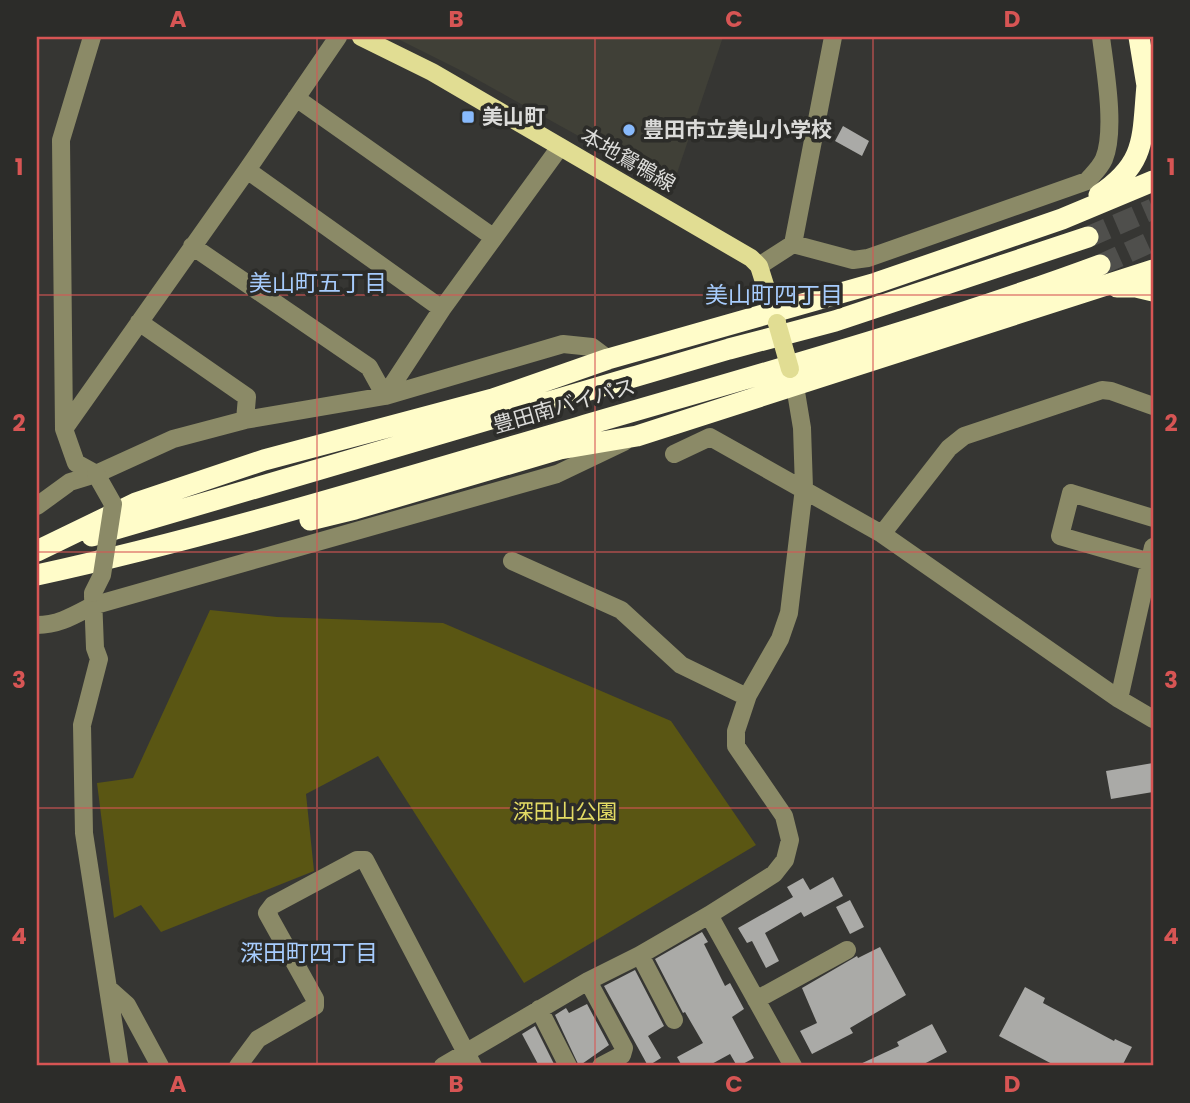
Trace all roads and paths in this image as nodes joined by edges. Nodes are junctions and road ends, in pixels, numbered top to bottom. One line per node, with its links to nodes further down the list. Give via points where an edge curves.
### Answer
1 (92, 37): 33 (street, via 61,139)
2 (338, 37): 8 (street)
3 (361, 37): 10 (main road, 本地鴛鴨線, via 432,72)
4 (833, 37): 18 (street)
5 (1101, 37): 13 (street, via 1109,140 1099,168 1087,181)
6 (1139, 37): 7 (highway)
7 (1147, 85): 9 (highway); 14 (highway, via 1140,148 1133,164 1116,183)
8 (296, 98): 11 (street); 15 (street)
9 (1153, 128)
10 (560, 147): 15 (street); 21 (main road, 本地鴛鴨線, via 714,235)
11 (247, 170): 19 (street); 25 (street)
12 (1153, 181): 14 (highway)
13 (986, 215): 17 (street); 18 (street, via 868,258 853,260)
14 (1062, 219): 17 (highway)
15 (494, 237): 25 (street)
16 (1088, 237): 41 (highway, 豊田南バイパス, via 835,321)
17 (996, 242): 26 (highway)
18 (793, 244): 21 (street)
19 (192, 246): 27 (street); 30 (street, via 369,367)
20 (1100, 265): 44 (highway, 豊田南バイパス, via 845,350 246,524)
21 (759, 266): 26 (main road)
22 (1153, 270): 23 (highway)
23 (1104, 288): 24 (highway); 29 (highway)
24 (1153, 291)
25 (442, 309): 30 (street)
26 (775, 317): 28 (highway); 29 (main road, bridge)
27 (139, 322): 32 (street, via 247,397); 33 (street)
28 (608, 359): 30 (street, via 592,347 563,344); 41 (highway, via 493,399 264,460 136,503)
29 (792, 378): 34 (highway); 37 (street, via 802,428)
30 (385, 397): 32 (street)
31 (1153, 406): 40 (street, via 1102,390 964,436 949,447)
32 (245, 420): 36 (street, via 173,439)
33 (64, 429): 36 (street, via 76,463)
34 (637, 436): 44 (highway, via 560,449 355,509 159,554); 46 (street, via 557,474)
35 (674, 454): 37 (street, via 710,437)
36 (96, 474): 38 (street, via 70,482); 46 (street, bridge, via 113,504 102,575)
37 (804, 488): 40 (street); 48 (street, via 789,613)
38 (37, 506)
39 (1153, 518): 42 (street, via 1071,493 1060,536)
40 (883, 534): 49 (street)
41 (37, 552)
42 (1151, 554): 49 (street)
43 (512, 561): 48 (street, via 621,610 681,665)
44 (92, 562): 45 (highway, 豊田南バイパス)
45 (37, 575)
46 (92, 599): 47 (street, via 63,621); 55 (street, via 99,660 82,725 84,834)
47 (37, 625)
48 (747, 698): 51 (street, via 736,746 784,816 789,848 774,874)
49 (1119, 699): 50 (street)
50 (1153, 719)
51 (709, 915): 53 (street); 56 (street)
52 (847, 950): 56 (street)
53 (640, 955): 54 (street); 58 (street)
54 (588, 981): 57 (street); 65 (street, via 624,1048 622,1055)
55 (109, 989): 60 (street); 61 (street, via 127,1005)
56 (756, 1000): 66 (street)
57 (539, 1009): 59 (street); 64 (street)
58 (674, 1020)
59 (469, 1060): 62 (street, via 365,860 357,860 273,905 267,913 315,1006 258,1039); 63 (street)
60 (120, 1066)
61 (160, 1066)
62 (238, 1066)
63 (443, 1066)
64 (568, 1066)
65 (601, 1066)
66 (793, 1066)

